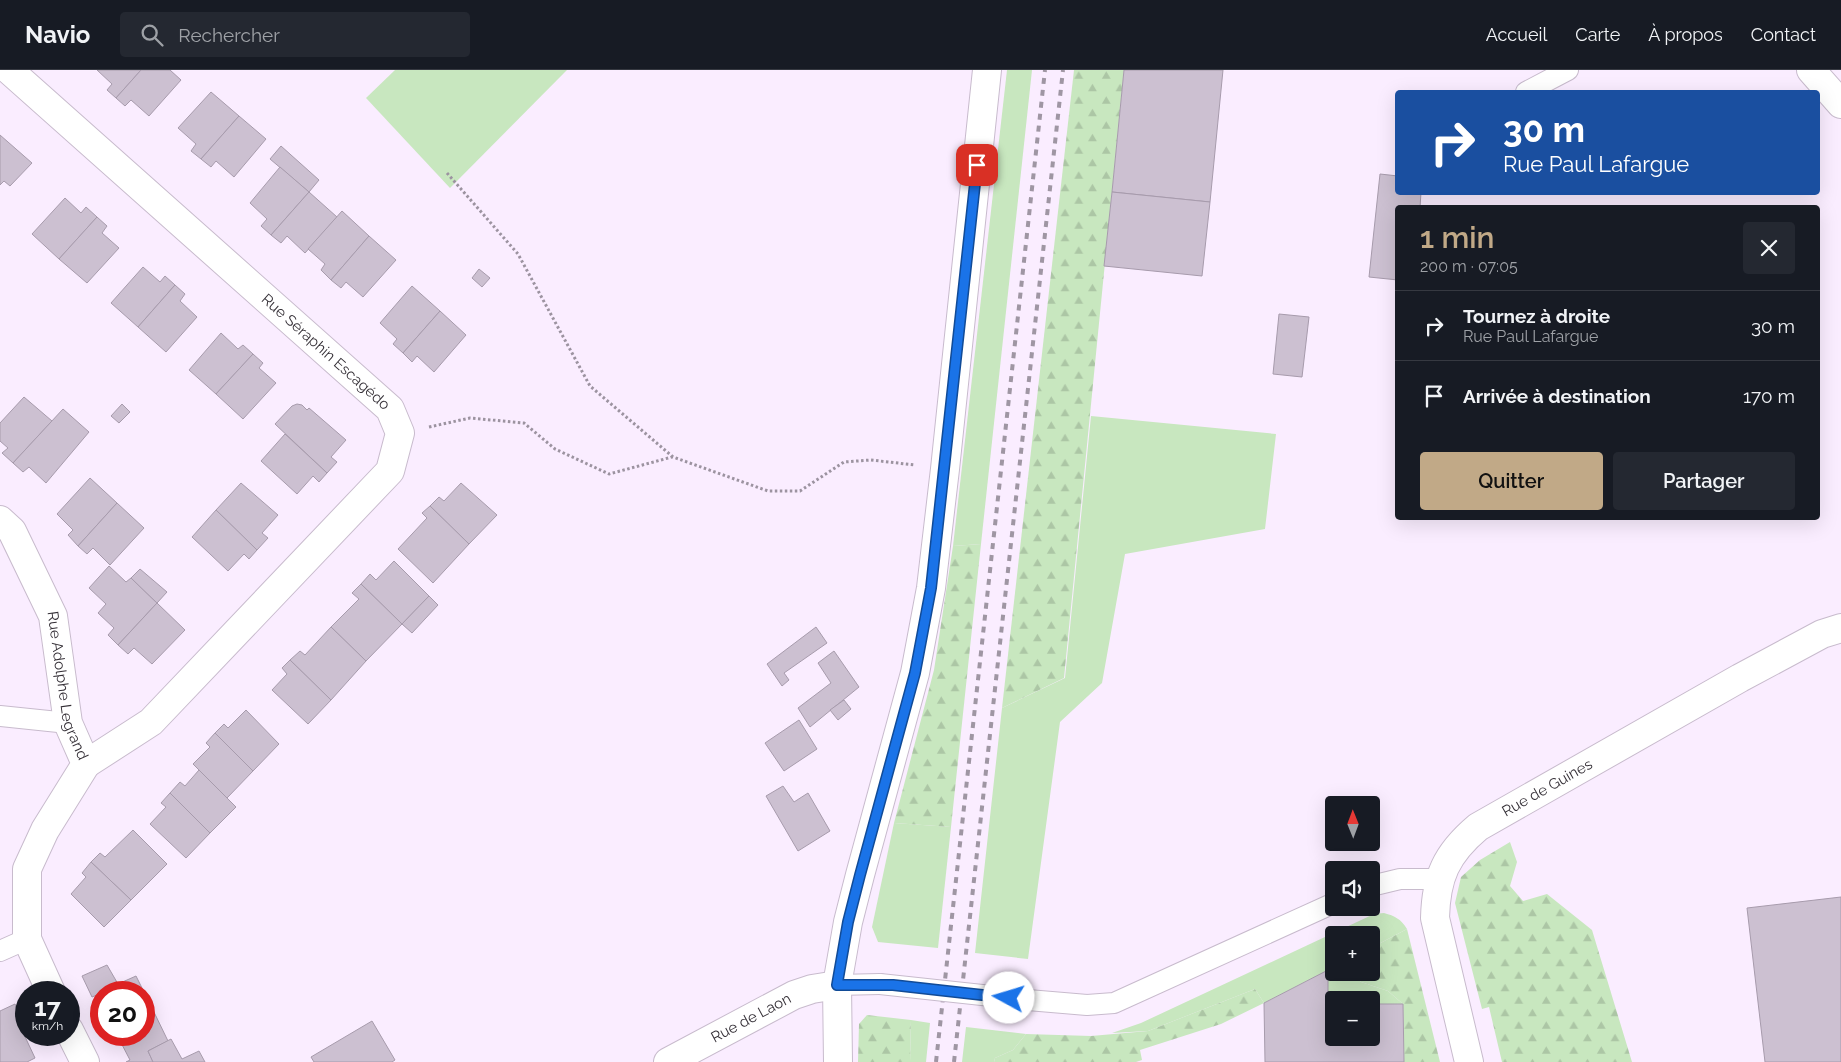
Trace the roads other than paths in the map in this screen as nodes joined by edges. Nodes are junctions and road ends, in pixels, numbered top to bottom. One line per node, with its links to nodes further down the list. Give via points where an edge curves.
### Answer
1 (9, 70): 11 (street, Rue Séraphin Escagédo, via 390,409 400,433 390,471 151,722)
2 (987, 70): 18 (street, via 931,588 915,673 848,922)
3 (1568, 70): 5 (lane)
4 (1817, 72): 6 (street)
5 (1530, 90)
6 (1841, 104)
7 (0, 520): 10 (street, Rue Adolphe Legrand, via 12,531 53,616)
8 (1841, 628): 12 (street, Rue de Guines, via 1822,634 1740,678 1478,827 1452,854)
9 (0, 716): 10 (lane)
10 (68, 723): 11 (street, Rue Adolphe Legrand)
11 (86, 764): 15 (street, Rue Adolphe Legrand, via 45,830 27,869)
12 (1439, 879): 13 (lane, via 1400,879); 23 (street, Rue de Guines, via 1435,918)
13 (1380, 884)
14 (1325, 907): 18 (lane, bridge, via 1114,1003 1087,1005 880,984)
15 (27, 940): 16 (lane); 17 (street)
16 (0, 951)
17 (46, 981)
18 (837, 985): 21 (street, Rue de Laon, via 794,994); 22 (street)
19 (76, 1046): 20 (street)
20 (84, 1062)
21 (668, 1062)
22 (838, 1062)
23 (1469, 1062)

